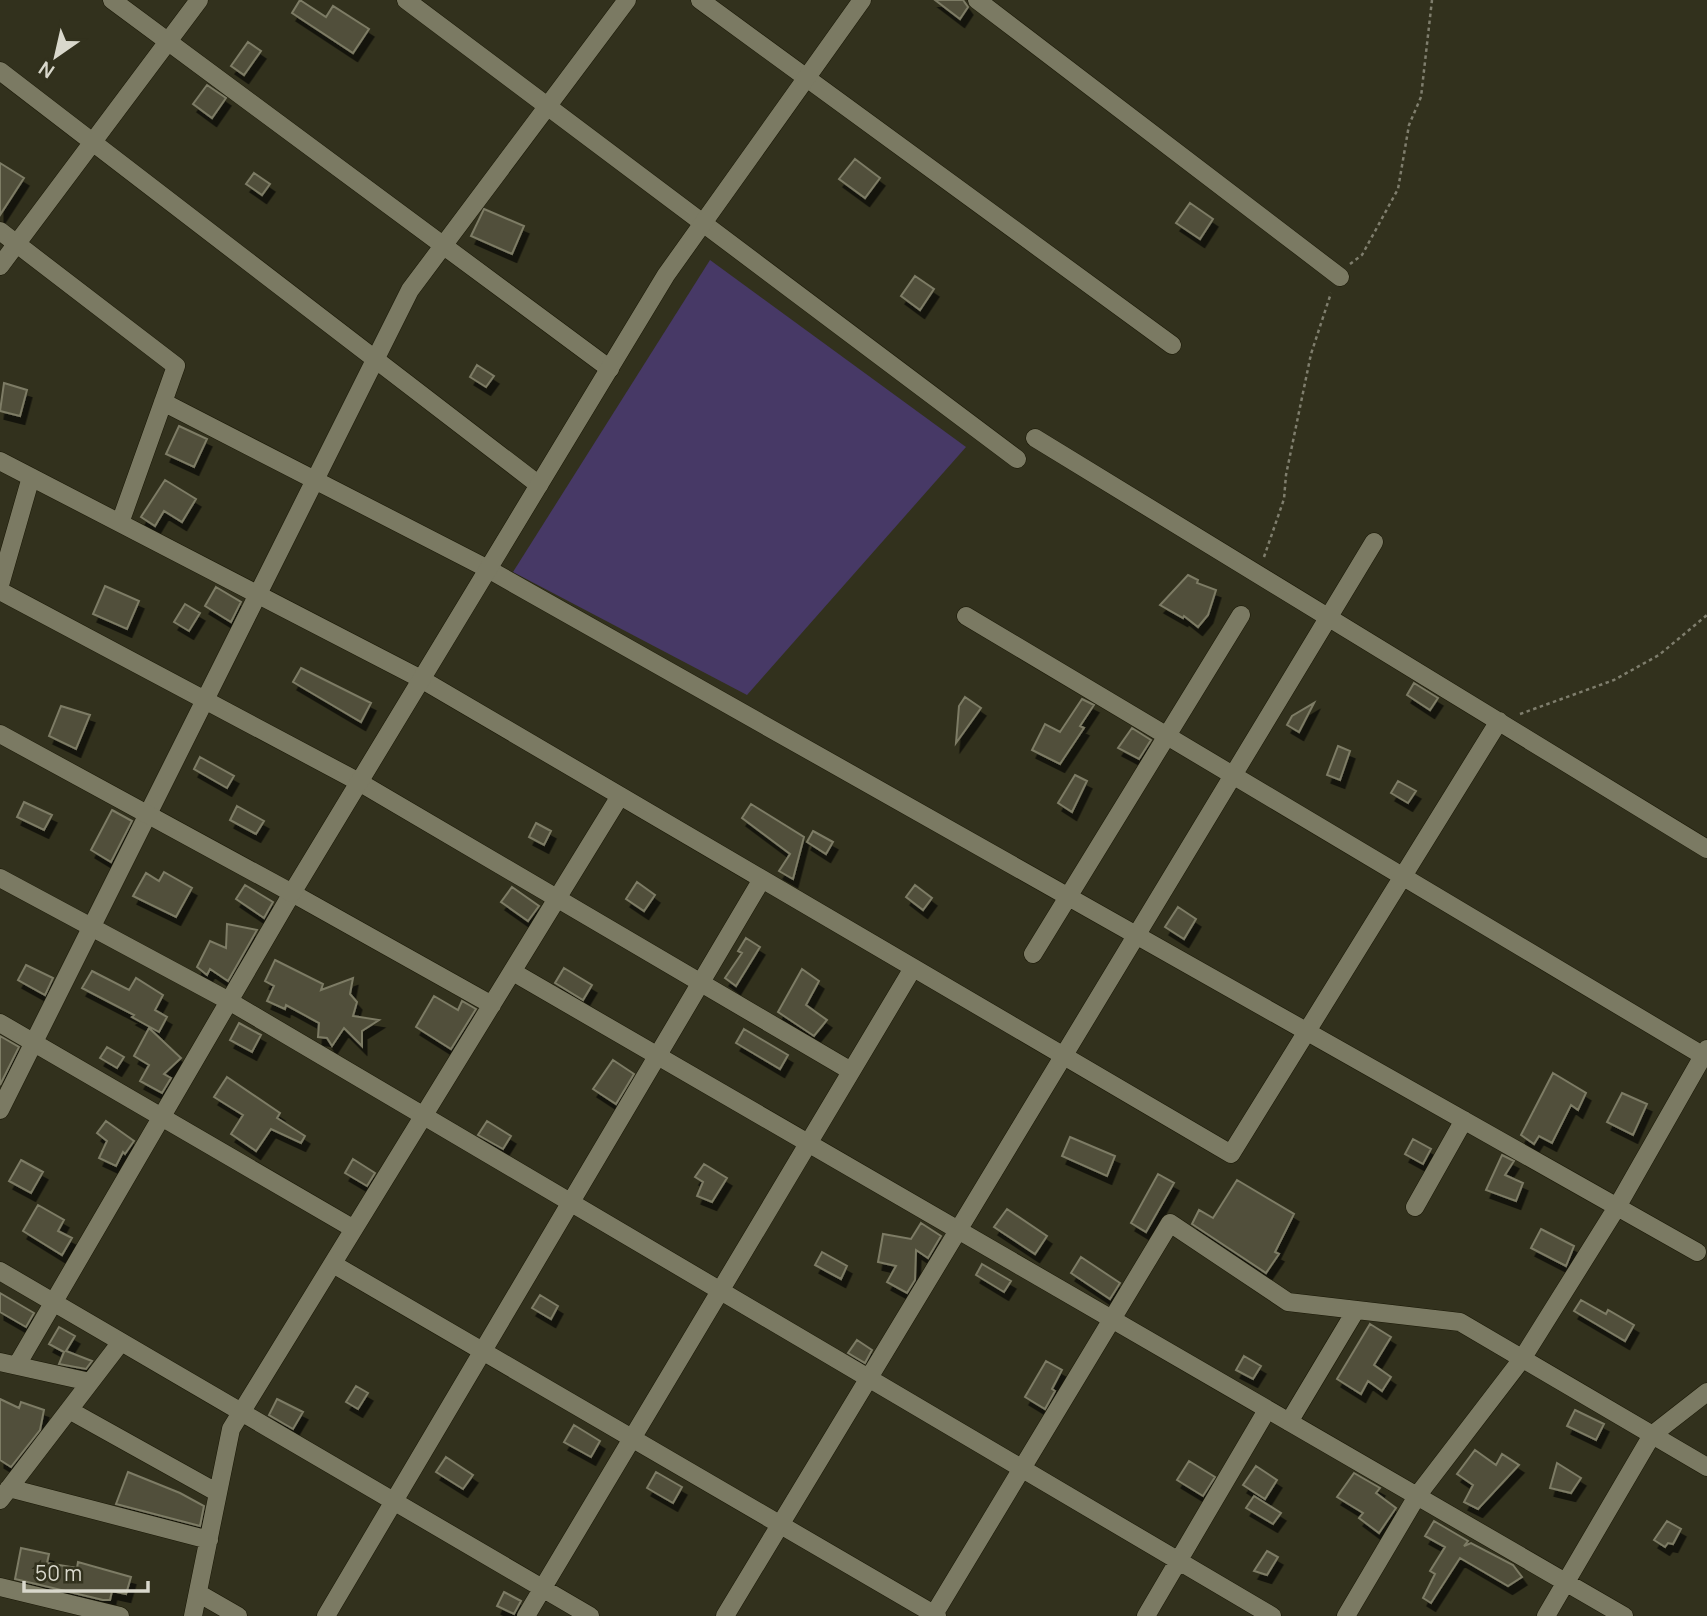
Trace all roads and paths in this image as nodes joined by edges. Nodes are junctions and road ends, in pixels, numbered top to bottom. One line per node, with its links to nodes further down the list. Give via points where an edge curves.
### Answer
1 (112, 0): 9 (street)
2 (199, 0): 9 (street)
3 (406, 0): 12 (street)
4 (627, 0): 12 (street)
5 (701, 0): 11 (street)
6 (862, 0): 11 (street)
7 (977, 0): 19 (street)
8 (1432, 0): 19 (path, via 1421,97 1409,125 1398,188 1362,255)
9 (168, 42): 13 (street); 17 (street)
10 (0, 71): 13 (street)
11 (807, 78): 14 (street); 20 (street)
12 (548, 106): 14 (street); 17 (street)
13 (93, 142): 16 (street); 21 (street)
14 (703, 223): 22 (street); 25 (street)
15 (0, 231): 16 (street)
16 (17, 244): 18 (street); 23 (street, via 176,366)
17 (444, 246): 21 (street, via 410,290); 22 (street)
18 (0, 266)
19 (1340, 277): 34 (path, via 1321,318 1284,499)
20 (1172, 345)
21 (376, 359): 28 (street); 29 (street)
22 (610, 369): 29 (street)
23 (163, 402): 28 (street); 30 (street)
24 (1035, 438): 34 (street)
25 (1017, 459)
26 (0, 461): 27 (street)
27 (31, 477): 30 (street); 32 (street)
28 (315, 480): 33 (street); 37 (street)
29 (539, 485): 33 (street)
30 (120, 523): 37 (street)
31 (1374, 542): 41 (street)
32 (4, 555): 35 (street)
33 (488, 569): 42 (street); 56 (street)
34 (1257, 573): 41 (street)
35 (0, 585)
36 (0, 591): 43 (street)
37 (258, 594): 42 (street); 43 (street)
38 (1241, 615): 46 (street)
39 (1707, 615): 44 (path, via 1659,654 1614,680)
40 (966, 616): 46 (street)
41 (1329, 617): 44 (street); 47 (street)
42 (421, 679): 48 (street); 49 (street)
43 (205, 700): 48 (street); 50 (street)
44 (1499, 721): 51 (street); 52 (street)
45 (0, 734): 50 (street)
46 (1167, 736): 47 (street); 56 (street)
47 (1233, 776): 52 (street); 59 (street)
48 (359, 782): 55 (street); 57 (street)
49 (620, 796): 54 (street); 57 (street)
50 (148, 814): 55 (street); 58 (street)
51 (1707, 849)
52 (1403, 877): 67 (street); 69 (street)
53 (0, 878): 58 (street)
54 (762, 879): 61 (street); 63 (street)
55 (292, 893): 64 (street); 65 (street)
56 (1068, 897): 59 (street); 60 (street)
57 (558, 898): 62 (street); 63 (street)
58 (91, 928): 64 (street); 68 (street)
59 (1137, 935): 67 (street); 71 (street)
60 (1033, 954)
61 (913, 968): 71 (street); 72 (street)
62 (513, 972): 65 (street); 70 (street)
63 (701, 983): 70 (street); 72 (street)
64 (229, 1001): 74 (street); 75 (street)
65 (492, 1005): 74 (street)
66 (0, 1023): 68 (street)
67 (1307, 1032): 71 (street, via 1231,1154); 76 (street)
68 (34, 1043): 73 (street); 75 (street)
69 (1705, 1054): 79 (street)
70 (658, 1056): 77 (street); 78 (street)
71 (1064, 1056): 82 (street)
72 (851, 1071): 77 (street)
73 (0, 1111)
74 (424, 1116): 78 (street); 81 (street)
75 (161, 1117): 81 (street); 87 (street)
76 (1465, 1120): 79 (street); 80 (street)
77 (808, 1143): 82 (street); 86 (street)
78 (571, 1203): 86 (street); 91 (street)
79 (1617, 1206): 83 (street); 92 (street)
80 (1415, 1207)
81 (354, 1229): 84 (street)
82 (958, 1230): 89 (street); 94 (street)
83 (1697, 1252)
84 (333, 1264): 91 (street); 99 (street)
85 (0, 1271): 87 (street)
86 (720, 1291): 94 (street); 102 (street)
87 (54, 1302): 90 (street); 93 (street)
88 (1356, 1310): 89 (street, via 1288,1302 1170,1223); 92 (street, via 1460,1322); 100 (street)
89 (1112, 1319): 97 (street); 104 (street)
90 (121, 1342): 95 (street); 99 (street)
91 (483, 1351): 102 (street); 108 (street)
92 (1522, 1359): 101 (street); 107 (street)
93 (8, 1363): 95 (street)
94 (869, 1378): 104 (street); 109 (street)
95 (90, 1382): 98 (street)
96 (1707, 1392): 101 (street)
97 (1267, 1409): 100 (street); 111 (street)
98 (69, 1410): 105 (street); 106 (street)
99 (242, 1412): 105 (street, via 232,1429); 108 (street)
100 (1289, 1422): 107 (street)
101 (1652, 1435): 103 (street); 112 (street)
102 (632, 1438): 109 (street); 114 (street)
103 (1707, 1467)
104 (1022, 1468): 111 (street); 116 (street)
105 (218, 1493): 110 (street)
106 (5, 1494): 110 (street)
107 (1417, 1496): 112 (street); 126 (street)
108 (394, 1501): 114 (street); 120 (street)
109 (780, 1525): 116 (street); 123 (street)
110 (209, 1540): 115 (street)
111 (1178, 1561): 124 (street); 125 (street)
112 (1566, 1582): 127 (street); 128 (street)
113 (0, 1587): 117 (street)
114 (542, 1588): 121 (street); 122 (street)
115 (198, 1593): 118 (street); 119 (street)
116 (935, 1615)
117 (120, 1616)
118 (193, 1616)
119 (238, 1616)
120 (326, 1616)
121 (526, 1616)
122 (590, 1616)
123 (725, 1616)
124 (1146, 1616)
125 (1272, 1616)
126 (1346, 1616)
127 (1546, 1616)
128 (1623, 1616)

